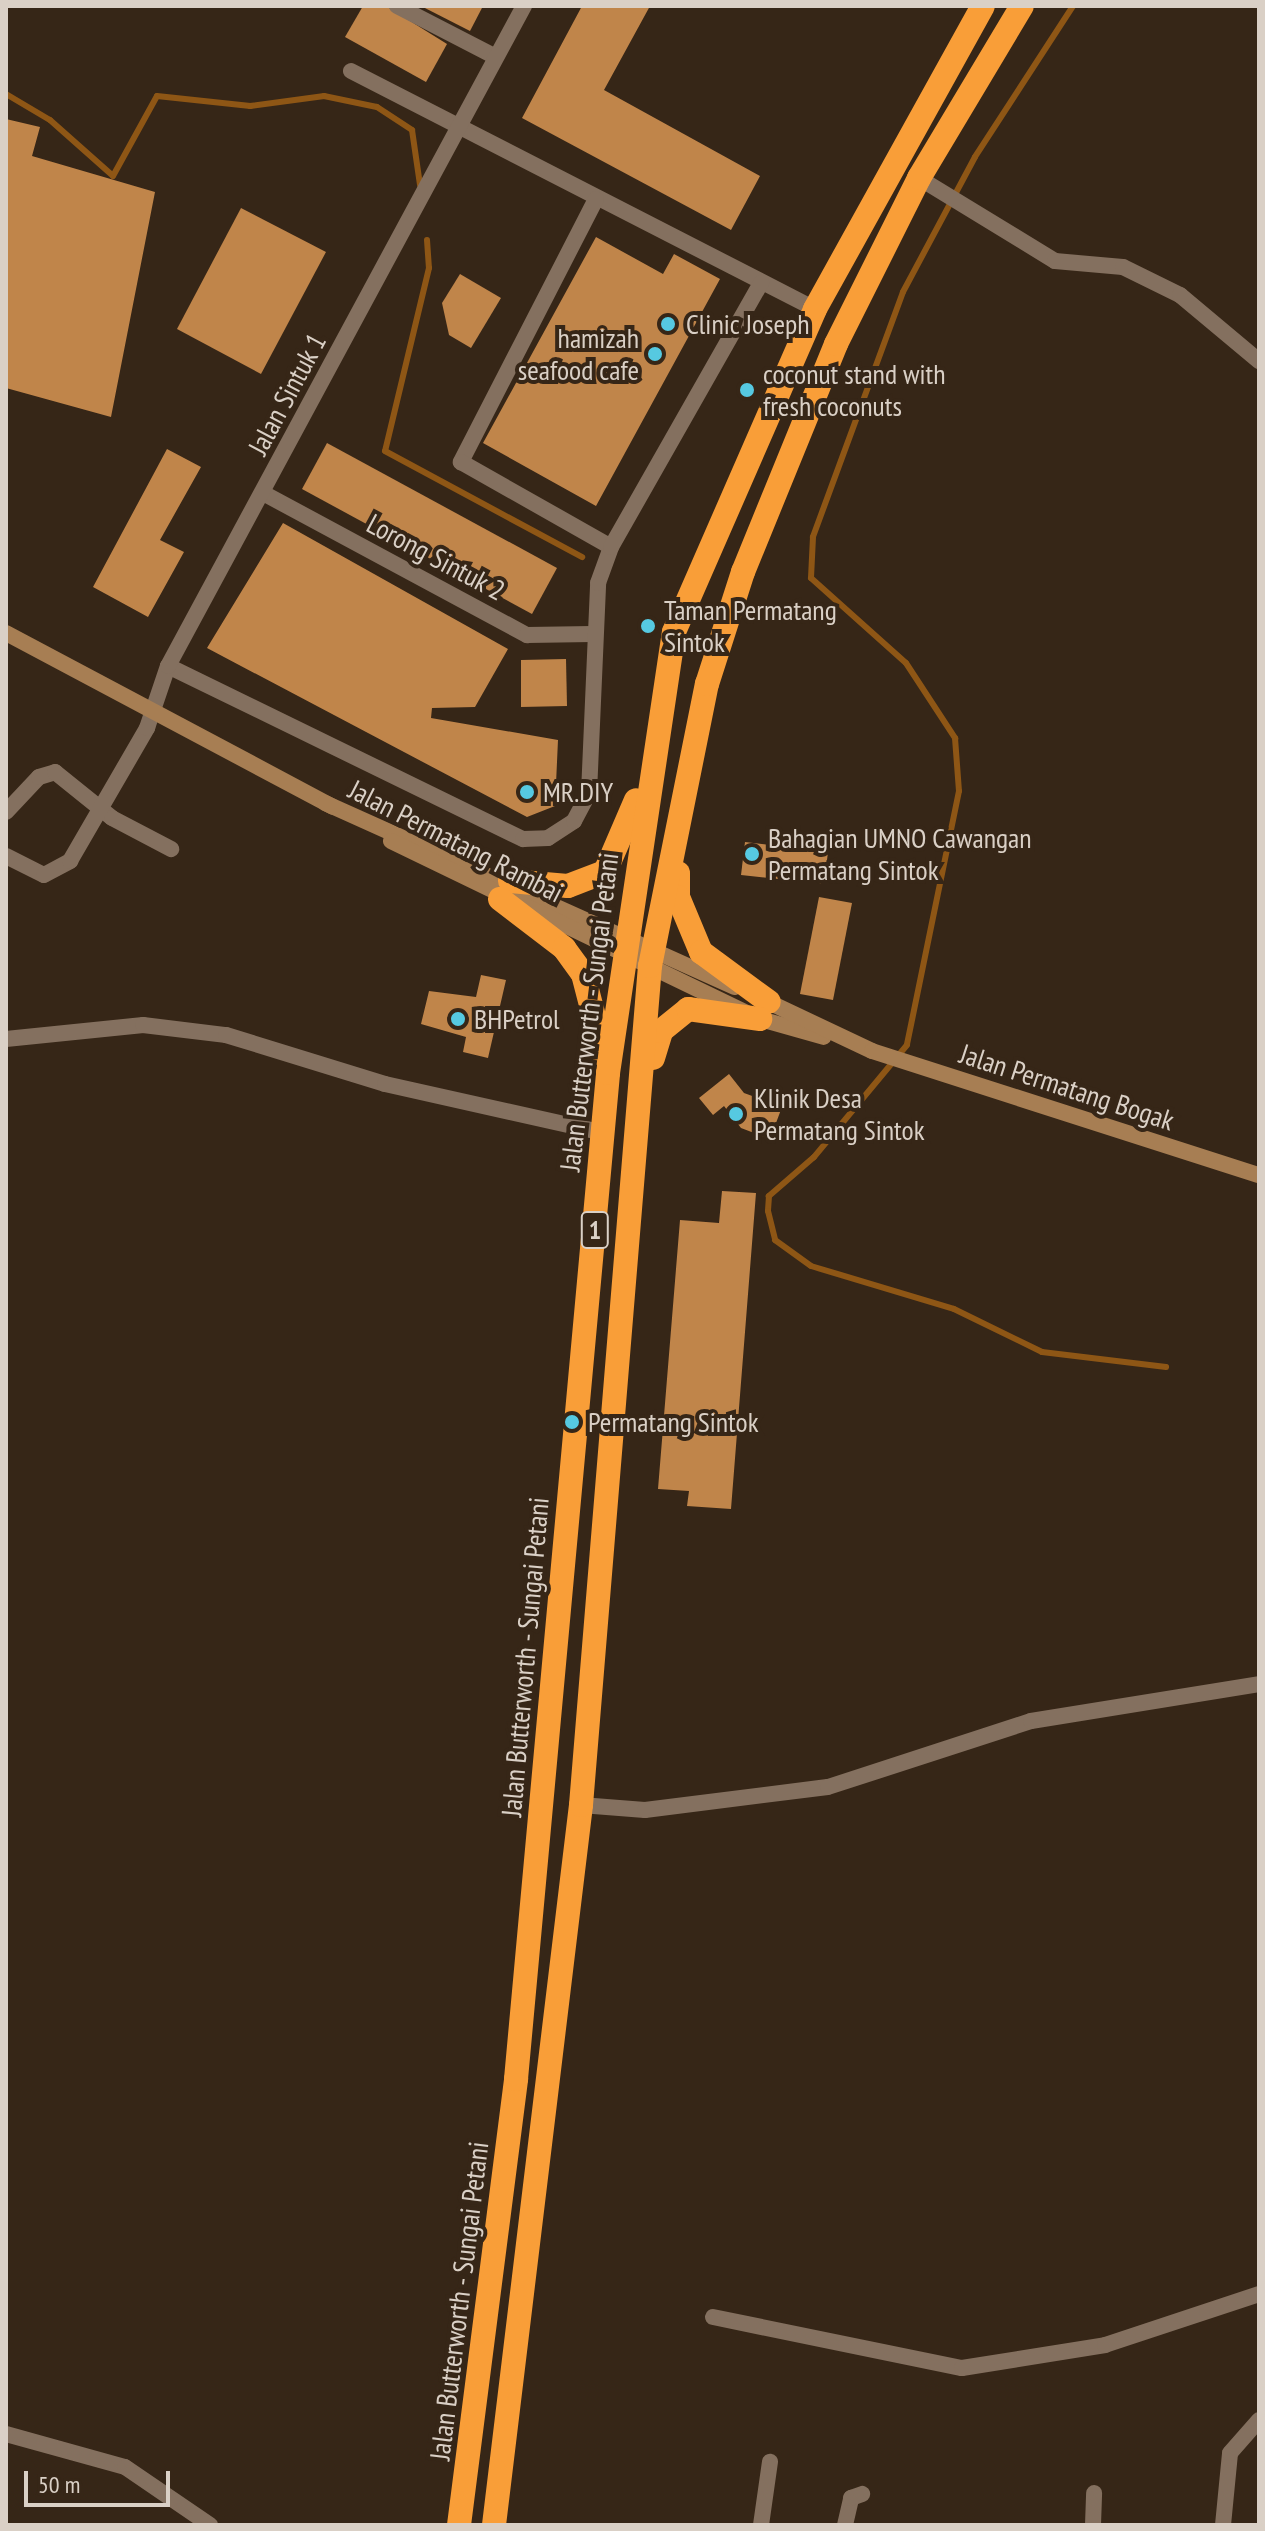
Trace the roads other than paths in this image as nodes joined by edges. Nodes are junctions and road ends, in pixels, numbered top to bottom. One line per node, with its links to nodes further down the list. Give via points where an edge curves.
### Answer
1 (397, 6): 5 (street)
2 (524, 6): 5 (street, Jalan Sintuk 1)
3 (983, 6): 11 (highway, Jalan Butterworth - Sungai Petani / 1)
4 (1022, 6): 8 (highway, Jalan Butterworth - Sungai Petani / 1)
5 (496, 57): 7 (street, Jalan Sintuk 1)
6 (351, 71): 7 (street)
7 (458, 127): 9 (street); 13 (street, Jalan Sintuk 1)
8 (928, 182): 12 (street, via 1055,261 1123,267 1180,295); 22 (highway, Jalan Butterworth - Sungai Petani / 1, via 836,344 743,572 707,684)
9 (596, 199): 10 (street); 14 (street, via 461,462)
10 (761, 283): 11 (street); 14 (street)
11 (815, 309): 19 (highway, Jalan Butterworth - Sungai Petani / 1, via 674,632)
12 (1259, 361)
13 (263, 493): 16 (street, Lorong Sintuk 2, via 527,635); 17 (street, Jalan Sintuk 1)
14 (611, 547): 16 (street)
15 (6, 633): 18 (street, Jalan Permatang Rambai)
16 (592, 634): 17 (street, via 589,793 574,821 548,838 523,839 451,808)
17 (168, 666): 18 (street, Jalan Sintuk 1)
18 (148, 709): 20 (street, Jalan Sintuk 1, via 147,728); 25 (street, Jalan Permatang Rambai)
19 (651, 761): 25 (highway, via 605,872 568,886); 26 (highway, Jalan Butterworth - Sungai Petani / 1)
20 (101, 806): 21 (street, via 47,773); 23 (street); 24 (street, Jalan Sintuk 1, via 54,875)
21 (6, 812)
22 (677, 842): 27 (highway, Jalan Butterworth - Sungai Petani / 1); 28 (highway, via 678,897 701,952)
23 (171, 849)
24 (6, 856)
25 (505, 890): 26 (street, Jalan Permatang Rambai); 30 (highway, via 583,974)
26 (625, 946): 27 (street, Jalan Permatang Rambai); 30 (highway, Jalan Butterworth - Sungai Petani / 1)
27 (651, 958): 28 (street, Jalan Permatang Bogak); 31 (highway, Jalan Butterworth - Sungai Petani / 1)
28 (765, 1010): 31 (highway, via 706,1007 673,1018 661,1031); 33 (street, Jalan Permatang Bogak, via 909,1064)
29 (6, 1039): 32 (street, via 143,1025 226,1035 385,1084)
30 (608, 1073): 32 (highway, Jalan Butterworth - Sungai Petani / 1)
31 (640, 1102): 35 (highway, Jalan Butterworth - Sungai Petani / 1)
32 (604, 1133): 44 (highway, Jalan Butterworth - Sungai Petani / 1, via 516,2079)
33 (1259, 1175)
34 (1259, 1684): 35 (street, via 1031,1721 828,1787 645,1810)
35 (591, 1806): 45 (highway, Jalan Butterworth - Sungai Petani / 1)
36 (1259, 2294): 37 (street, via 1105,2345 962,2368)
37 (713, 2317)
38 (1259, 2420): 49 (street, via 1230,2453)
39 (6, 2434): 43 (street, via 125,2467)
40 (770, 2462): 46 (street)
41 (1094, 2493): 48 (street)
42 (862, 2494): 47 (street, via 851,2498)
43 (210, 2525)
44 (459, 2525)
45 (494, 2525)
46 (761, 2525)
47 (845, 2525)
48 (1093, 2525)
49 (1223, 2525)

